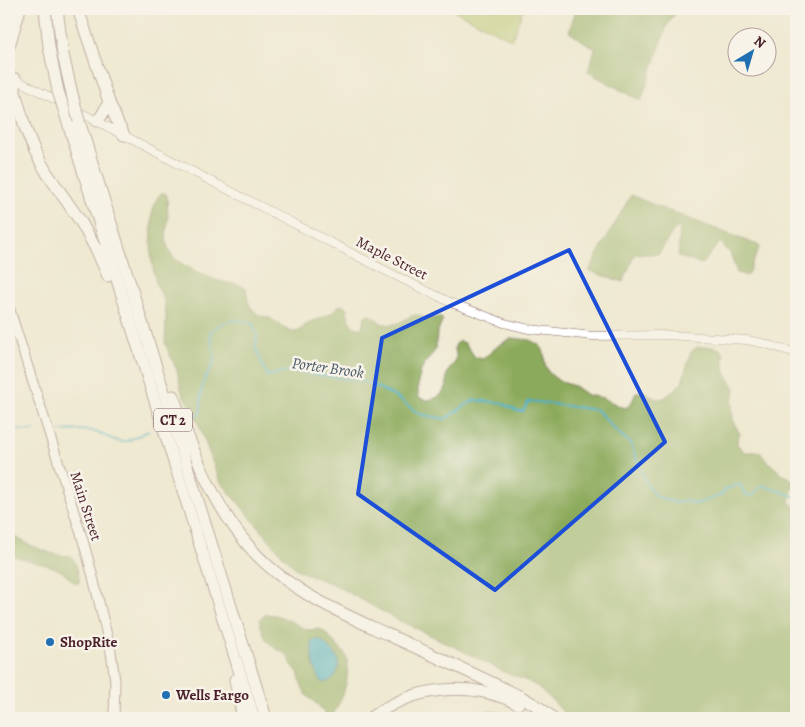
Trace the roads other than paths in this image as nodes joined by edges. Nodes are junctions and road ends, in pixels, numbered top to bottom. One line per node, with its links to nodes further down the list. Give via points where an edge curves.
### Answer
1 (20, 9): 5 (highway)
2 (45, 9): 11 (highway, CT 2, bridge, via 58,91)
3 (57, 9): 13 (highway, CT 2, bridge, via 79,121)
4 (78, 9): 7 (highway)
5 (9, 46)
6 (12, 77): 8 (street, Maple Street); 11 (highway, via 35,152 90,237)
7 (109, 102): 8 (highway); 9 (highway)
8 (97, 121): 9 (street, Maple Street)
9 (124, 135): 12 (street, Maple Street, via 424,290 504,323 593,336 667,335 747,340)
10 (9, 307): 15 (main road, Main Street, via 95,583 114,671)
11 (130, 324): 14 (highway, CT 2)
12 (796, 353)
13 (152, 355): 18 (highway, CT 2); 21 (highway, via 162,370 216,499 235,529 266,565 322,603 516,694)
14 (228, 636): 16 (highway, via 229,657); 17 (highway, CT 2)
15 (114, 718)
16 (243, 718)
17 (254, 718)
18 (266, 718)
19 (371, 718): 20 (highway, via 406,698 455,689 503,697)
20 (541, 718)
21 (553, 718)

